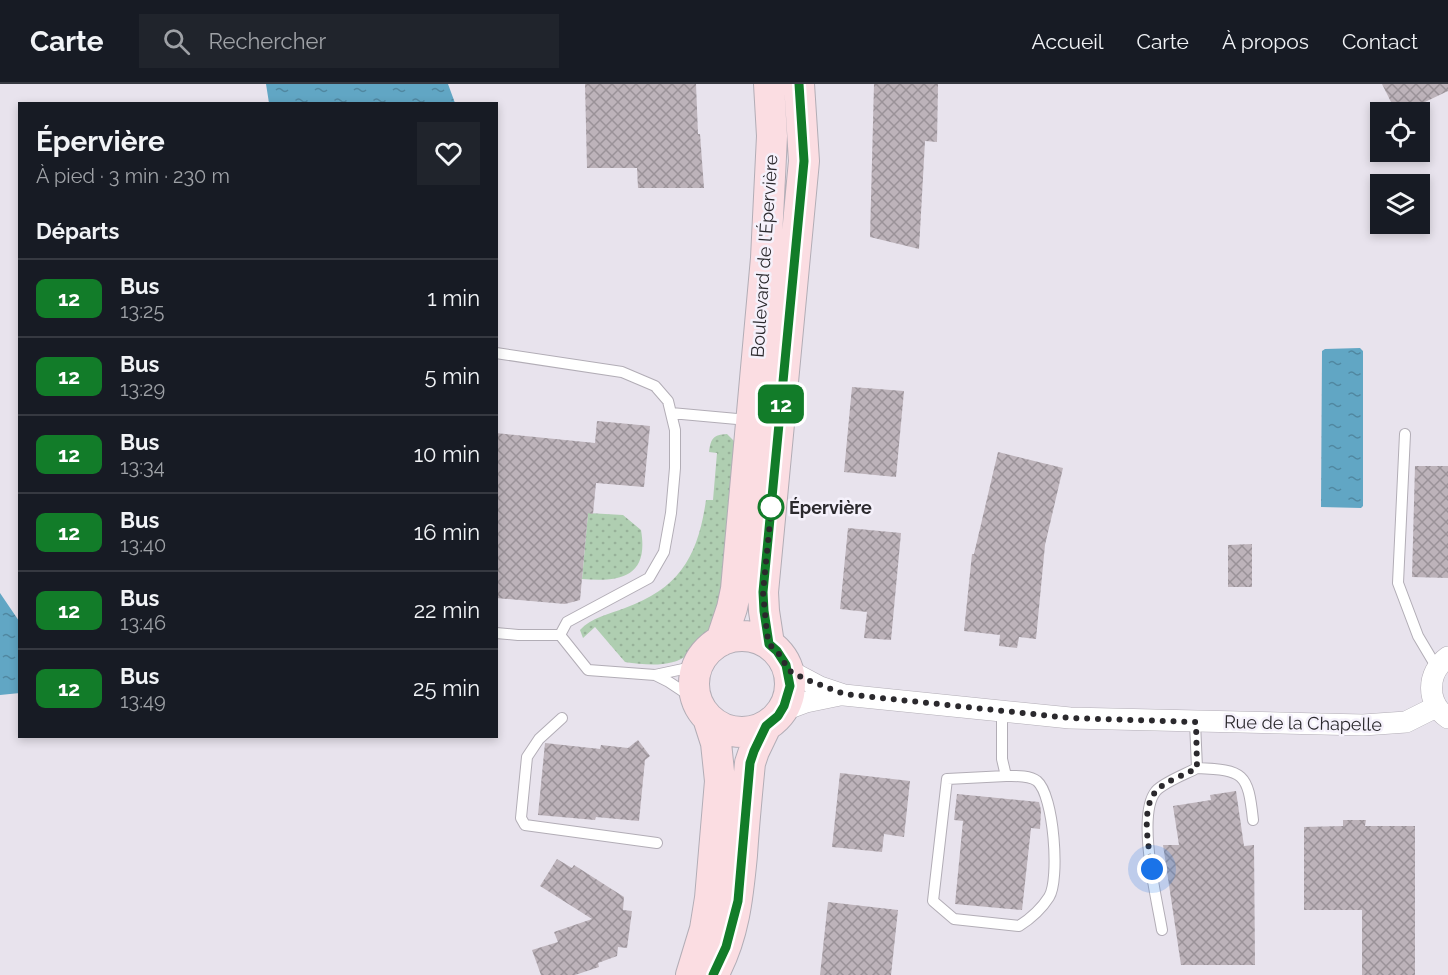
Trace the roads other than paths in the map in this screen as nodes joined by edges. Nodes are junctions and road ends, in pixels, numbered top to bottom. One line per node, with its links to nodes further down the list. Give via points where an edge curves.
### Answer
1 (769, 84): 5 (street, Boulevard de l'Épervière, via 772,136 766,258)
2 (799, 84): 10 (street, Boulevard de l'Épervière, via 804,161 763,592)
3 (498, 353): 4 (lane, via 622,372 655,386 668,401)
4 (671, 413): 5 (lane); 8 (lane, via 675,468 664,552 649,578 567,622)
5 (752, 420): 9 (street, Boulevard de l'Épervière, via 736,589)
6 (1405, 434): 11 (lane, via 1398,583 1414,627)
7 (498, 633): 8 (lane)
8 (560, 634): 14 (lane, via 588,670)
9 (721, 641): 10 (street, via 745,636); 12 (street, via 706,651)
10 (769, 644): 13 (street)
11 (1442, 663): 18 (street, Rue de la Chapelle, via 1431,683 1432,696)
12 (697, 666): 14 (lane); 16 (street, via 693,683)
13 (788, 670): 15 (street, Rue de la Chapelle, via 820,687); 20 (street, via 790,691)
14 (655, 675): 16 (lane)
15 (844, 694): 17 (street, Rue de la Chapelle); 20 (street, Rue de la Chapelle, via 821,698)
16 (702, 709): 20 (street, via 720,728 736,732 751,732); 27 (street, via 716,743 720,781 709,908)
17 (1002, 711): 21 (street, Rue de la Chapelle, via 1070,718); 23 (lane)
18 (1442, 712): 21 (street, Rue de la Chapelle, via 1396,724)
19 (562, 718): 25 (lane, via 539,739 527,757 521,818 525,825)
20 (774, 719): 28 (street, via 750,763 738,901 724,953)
21 (1196, 722): 22 (lane)
22 (1197, 768): 24 (lane, via 1236,773 1246,781); 26 (lane, via 1156,791 1150,805 1146,828)
23 (1006, 776): 23 (lane, via 947,779 933,901 954,919 1019,926 1050,896 1055,872 1050,810 1044,792 1037,781)
24 (1253, 820)
25 (657, 843)
26 (1162, 930)
27 (691, 975)
28 (713, 975)

